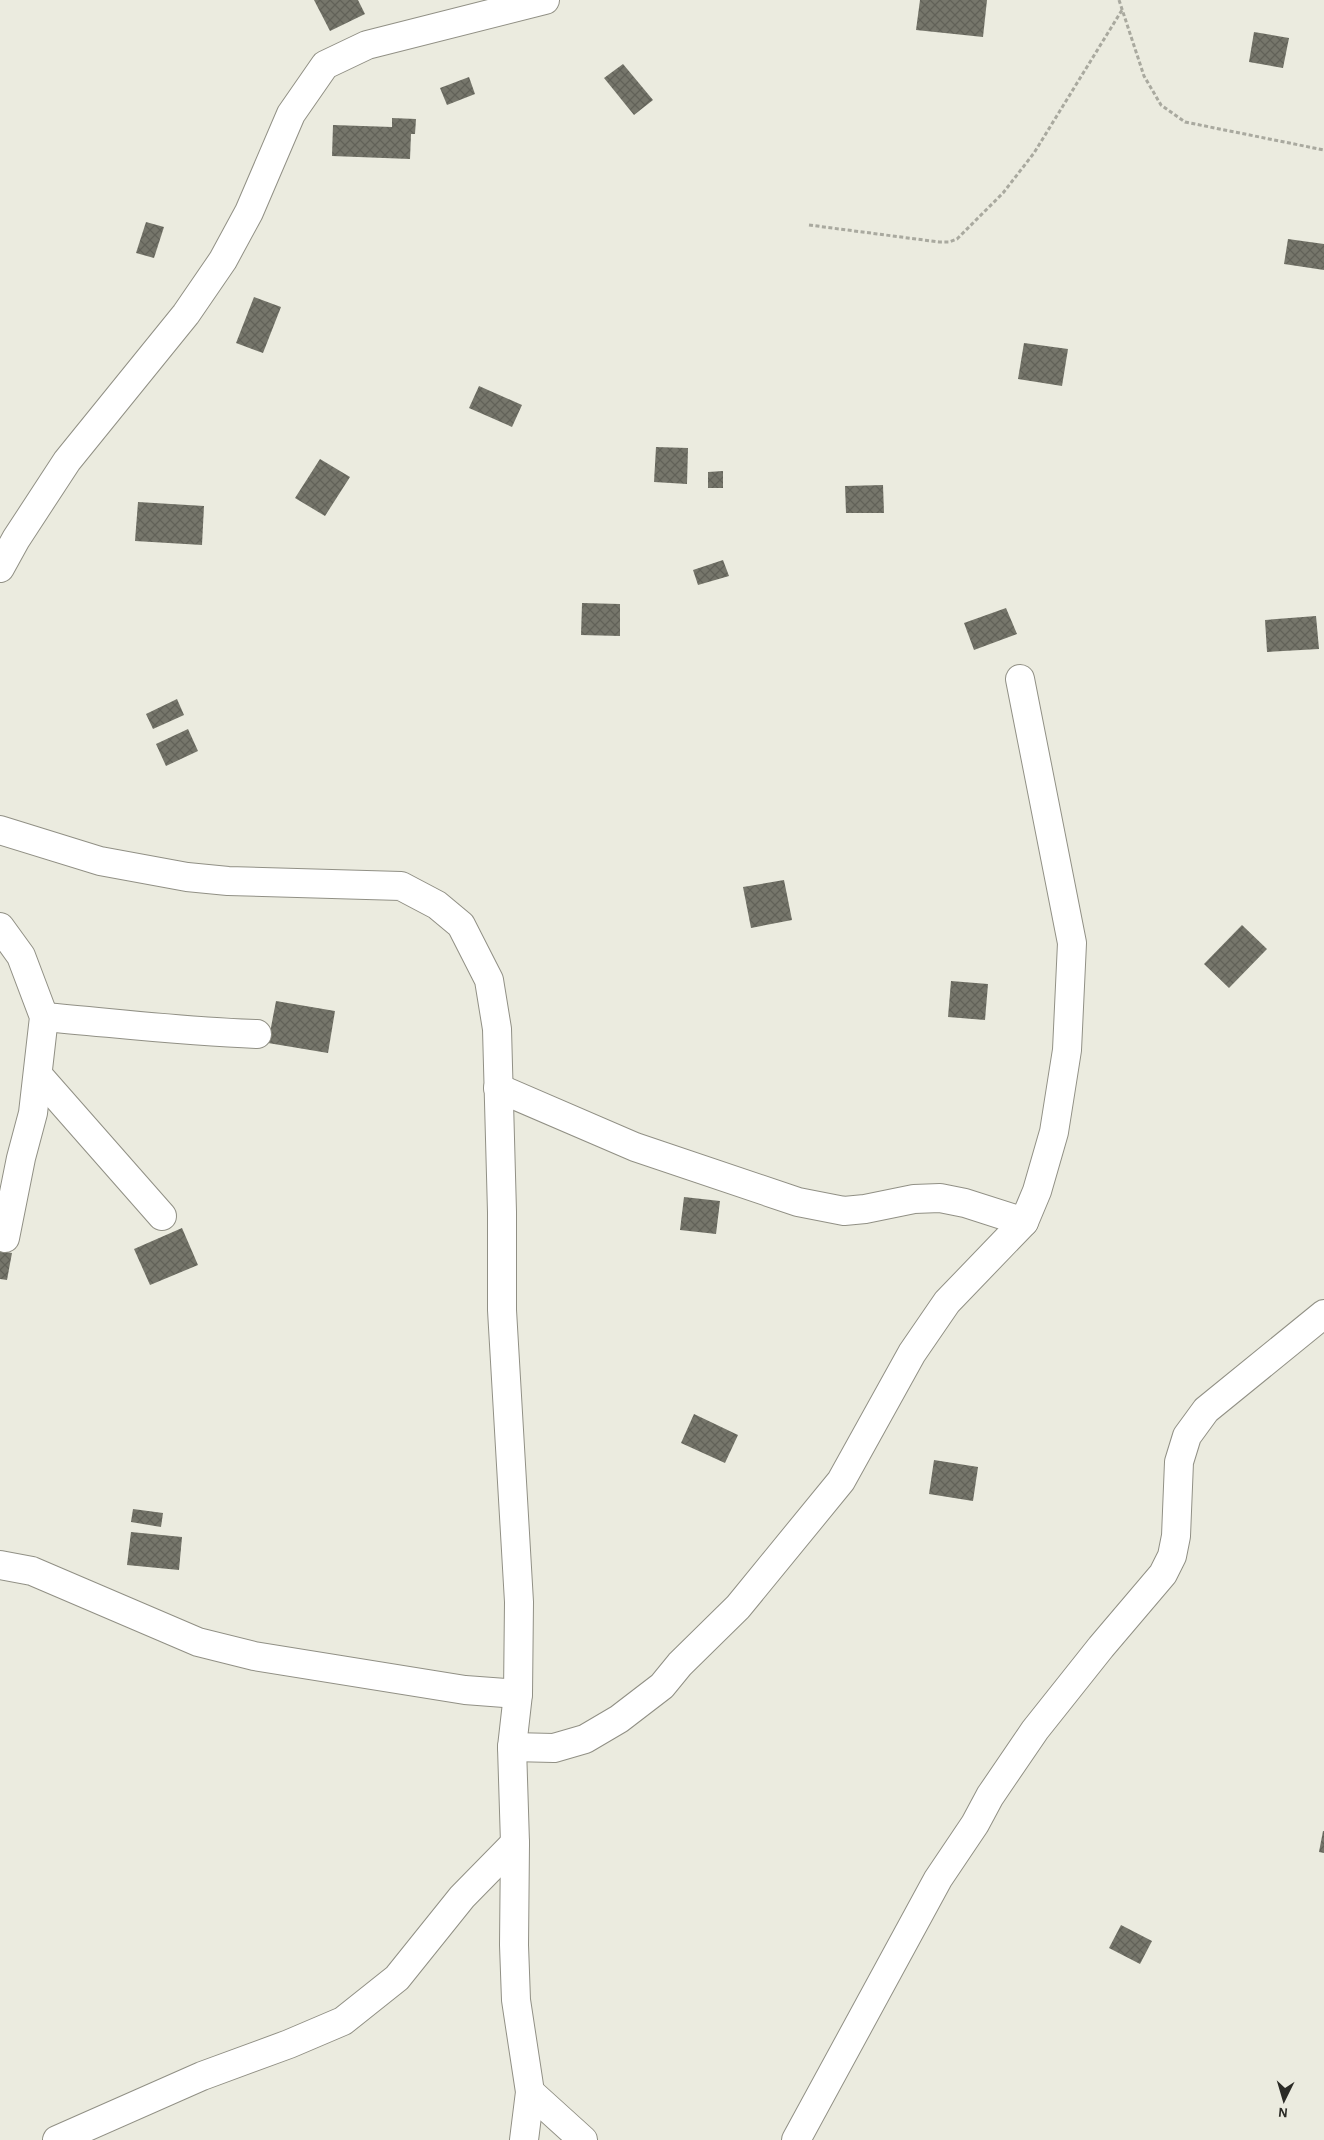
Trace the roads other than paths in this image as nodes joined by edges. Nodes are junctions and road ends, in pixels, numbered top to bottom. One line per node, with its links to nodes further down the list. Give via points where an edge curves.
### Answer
1 (545, 0): 2 (street, via 367,45 325,65 291,114 249,212 223,260 186,314 66,461)
2 (0, 568)
3 (1020, 680): 11 (street, via 1072,943 1067,1050 1054,1132 1037,1191)
4 (0, 830): 9 (street, via 100,861 187,877 401,886 437,905 461,925 489,980 497,1029)
5 (0, 927): 6 (street, via 21,956)
6 (44, 1017): 7 (street, via 213,1033); 8 (street)
7 (257, 1034)
8 (38, 1075): 10 (street); 12 (street, via 33,1113)
9 (498, 1088): 11 (street, via 635,1147 798,1202 844,1211 940,1198); 15 (street, via 502,1310 519,1602)
10 (162, 1216)
11 (1024, 1222): 16 (street, via 947,1302 912,1352 841,1481 738,1607 662,1686 585,1740 554,1748)
12 (5, 1238)
13 (1324, 1314): 22 (street, via 1206,1410 1187,1436 1179,1462 1173,1549 1163,1574 1035,1730 990,1796 938,1879)
14 (0, 1565): 15 (street, via 32,1572 198,1642 254,1656 465,1690)
15 (518, 1694): 16 (street)
16 (512, 1747): 17 (street)
17 (515, 1843): 18 (street, via 516,2000); 19 (street, via 462,1897 396,1978 344,2021 202,2076)
18 (530, 2092): 20 (street); 21 (street)
19 (57, 2140)
20 (524, 2140)
21 (583, 2140)
22 (796, 2140)

